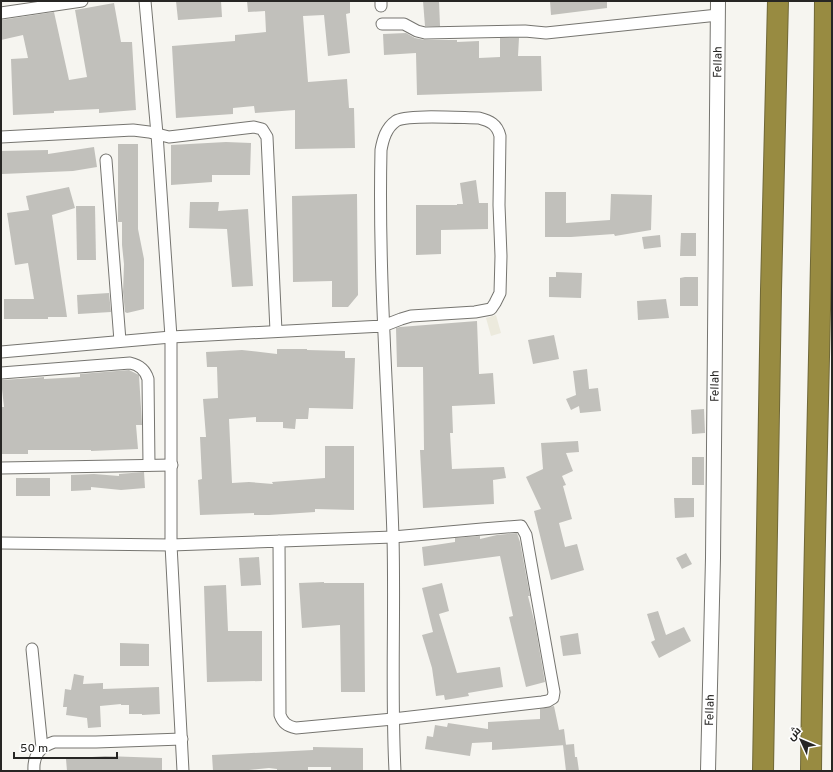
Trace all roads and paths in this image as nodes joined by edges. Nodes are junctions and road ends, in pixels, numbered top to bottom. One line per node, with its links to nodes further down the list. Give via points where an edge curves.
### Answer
1 (82, 1): 6 (street)
2 (145, 1): 8 (street)
3 (778, 1): 32 (highway)
4 (825, 1): 33 (highway)
5 (718, 8): 7 (street, via 546,33 425,33 404,24); 31 (street, Fellah, via 713,558)
6 (1, 13)
7 (382, 24)
8 (157, 134): 9 (street, via 133,130); 12 (street, via 169,137 254,127 266,133); 13 (street)
9 (1, 137)
10 (106, 160): 14 (street)
11 (383, 326): 11 (street, via 411,316 490,309 495,303 500,293 500,136 498,129 488,120 397,120 383,137 380,150); 12 (street); 20 (street)
12 (276, 331): 13 (street)
13 (171, 336): 14 (street); 18 (street)
14 (120, 341): 15 (street)
15 (1, 352)
16 (1, 373): 17 (street, via 130,362 139,366 148,379)
17 (149, 465): 18 (street); 19 (street)
18 (172, 465): 23 (street)
19 (1, 468)
20 (393, 538): 21 (street); 25 (street); 25 (street, via 522,527 526,535 554,692 553,698 548,701)
21 (279, 541): 23 (street); 25 (street, via 282,720 290,727 296,728)
22 (1, 543): 23 (street)
23 (171, 545): 26 (street)
24 (32, 649): 27 (street)
25 (393, 719): 30 (street)
26 (182, 740): 27 (street, via 54,742); 29 (street)
27 (42, 748): 28 (street, via 35,756)
28 (34, 771)
29 (183, 771)
30 (395, 771)
31 (708, 771)
32 (763, 771)
33 (811, 771)

